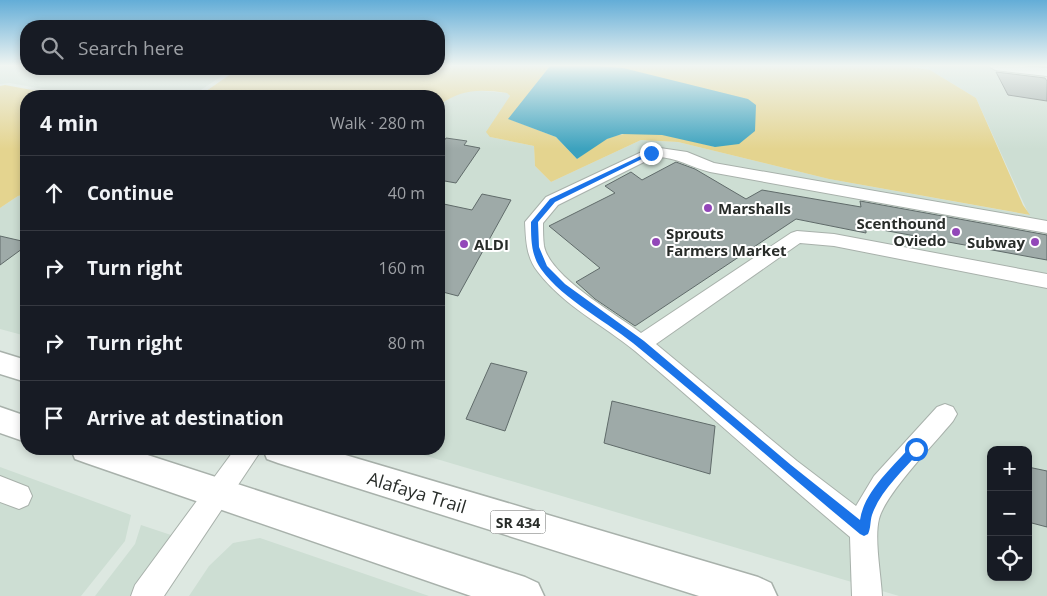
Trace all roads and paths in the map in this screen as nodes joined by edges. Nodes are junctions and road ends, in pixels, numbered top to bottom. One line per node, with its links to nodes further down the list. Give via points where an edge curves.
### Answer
1 (1047, 227): 3 (street, via 710,167 678,153 651,153 552,201 534,222 535,247 544,267 562,286)
2 (1047, 281): 3 (street, via 834,240 797,237)
3 (641, 344): 13 (street)
4 (0, 363): 5 (main road)
5 (20, 369)
6 (945, 414): 13 (street, via 883,486 866,515)
7 (0, 420): 8 (main road)
8 (20, 426)
9 (104, 455): 12 (main road)
10 (246, 455): 12 (street)
11 (298, 455): 16 (main road, Alafaya Trail / SR 434)
12 (218, 494): 14 (street); 15 (main road)
13 (864, 530): 17 (street)
14 (146, 596)
15 (525, 596)
16 (758, 596)
17 (867, 596)

